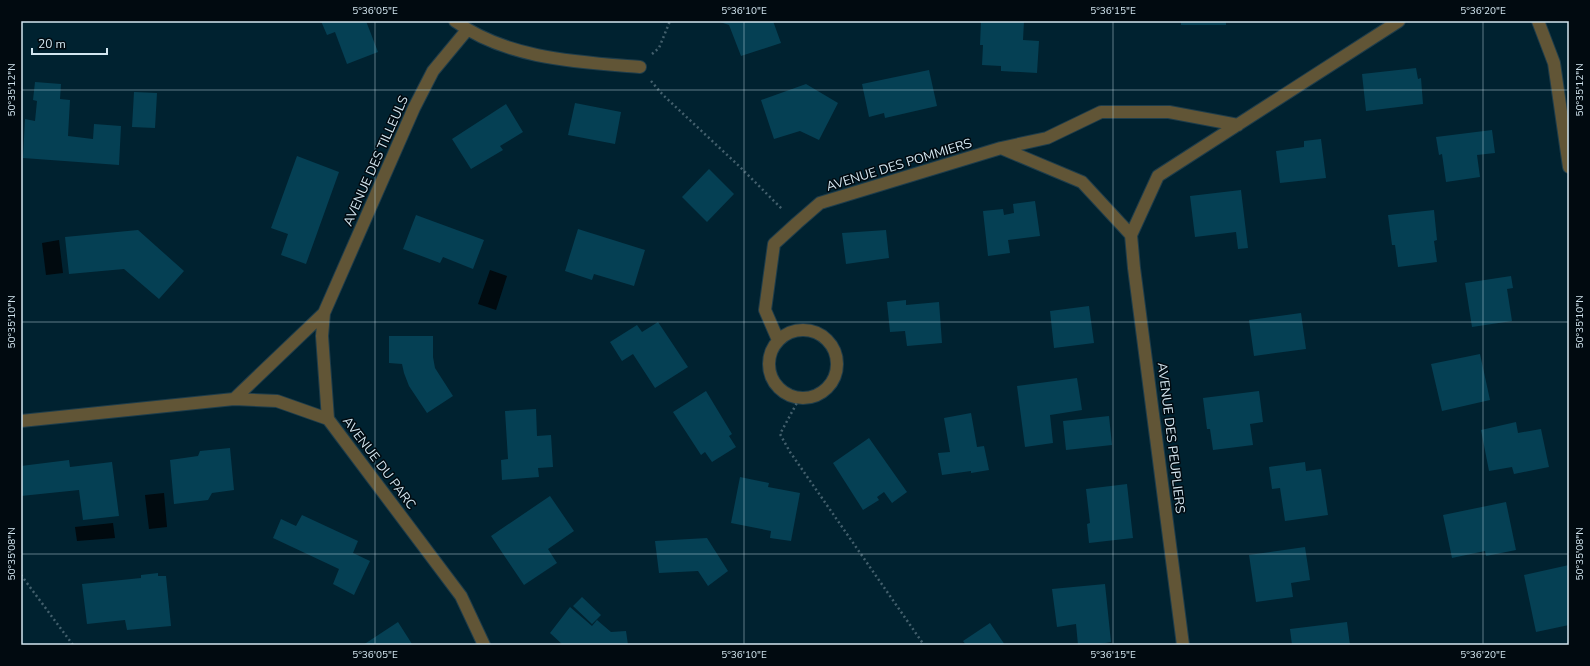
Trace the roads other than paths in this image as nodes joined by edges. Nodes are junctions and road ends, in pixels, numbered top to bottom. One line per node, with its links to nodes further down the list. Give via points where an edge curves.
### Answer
1 (455, 21): 4 (street)
2 (1399, 21): 6 (street)
3 (1538, 21): 8 (street, via 1554,63)
4 (467, 30): 5 (street, via 522,51 574,62); 10 (street, AVENUE DES TILLEULS, via 434,71 414,108)
5 (640, 67)
6 (1238, 125): 7 (street, AVENUE DES POMMIERS, via 1169,112 1101,112 1047,138); 9 (street, via 1158,176)
7 (1001, 148): 9 (street, via 1082,182); 11 (street, AVENUE DES POMMIERS, via 820,203 796,223 774,244 765,310)
8 (1569, 167)
9 (1131, 235): 16 (street, AVENUE DES PEUPLIERS)
10 (324, 313): 12 (street, AVENUE DES TILLEULS); 13 (street, AVENUE DES TILLEULS, via 322,336)
11 (778, 340): 11 (street, via 788,333 803,330 815,332 826,339 834,348 837,358 836,376 826,390 812,398 799,399 786,395 776,387 769,375 768,363 770,351)
12 (234, 399): 13 (street, AVENUE DU PARC, via 277,401); 14 (street, AVENUE DU PARC)
13 (328, 419): 15 (street, AVENUE DU PARC, via 461,596)
14 (21, 421)
15 (484, 645)
16 (1183, 645)

